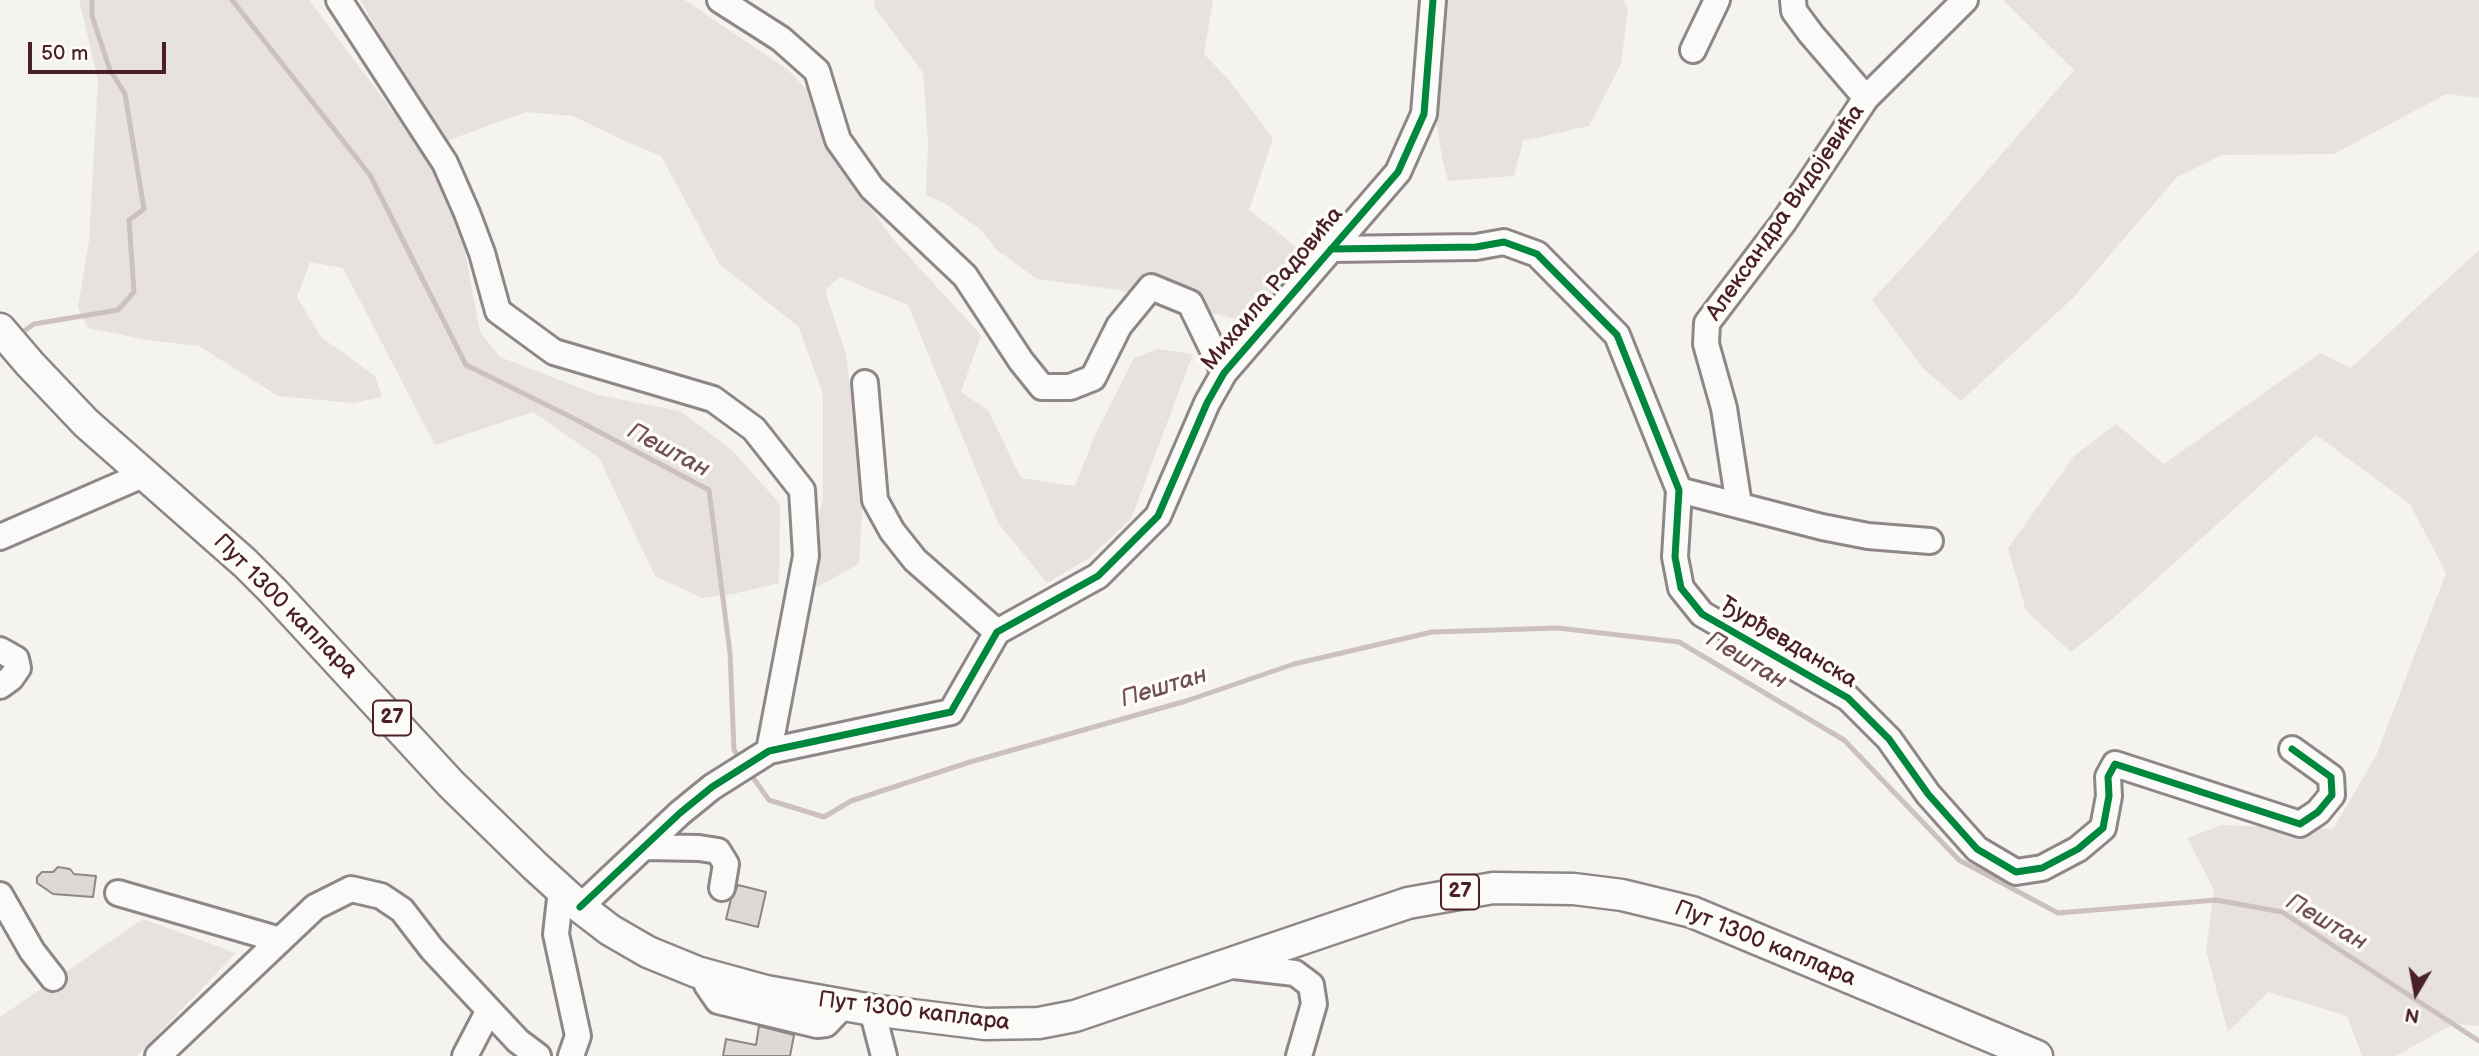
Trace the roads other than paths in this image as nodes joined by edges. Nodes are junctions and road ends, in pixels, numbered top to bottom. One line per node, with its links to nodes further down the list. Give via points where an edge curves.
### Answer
1 (339, 0): 24 (street, via 444,163 482,253 498,311 554,352 713,400 754,429 802,490 806,555)
2 (720, 0): 13 (street, via 781,39 817,71 838,140 872,188 965,276 1042,387 1070,387 1093,378 1119,326 1151,287 1189,303)
3 (1433, 0): 11 (street, Михаила Радовића, via 1424,114 1398,172)
4 (1717, 0): 9 (street)
5 (1793, 0): 10 (street, via 1794,11 1811,34)
6 (1936, 0): 8 (street)
7 (1965, 0): 8 (street, Александра Видојевића)
8 (1938, 26): 10 (street, Александра Видојевића)
9 (1693, 50)
10 (1866, 98): 17 (street, Александра Видојевића, via 1783,223 1707,323 1706,344 1724,408)
11 (1331, 249): 13 (street, Михаила Радовића); 16 (street, Ђурђевданска, via 1476,247 1504,242 1537,254 1617,335)
12 (0, 329): 15 (main road, Пут 1300 каплара / 27, via 86,423)
13 (1224, 373): 20 (street, Михаила Радовића, via 1158,516 1098,576)
14 (865, 383): 20 (street, via 875,500 915,560)
15 (145, 474): 18 (street); 29 (main road, Пут 1300 каплара / 27, via 273,591 460,793)
16 (1679, 490): 17 (street); 23 (street, Ђурђевданска, via 1675,557 1681,587 1702,614 1848,698 1889,739 1928,794 1977,849 2016,872 2042,868 2078,849 2103,828 2108,777 2115,764 2300,824 2332,795 2331,777)
17 (1739, 505): 19 (street, via 1868,536)
18 (0, 537)
19 (1930, 541)
20 (997, 632): 24 (street, via 951,712)
21 (0, 650): 22 (street, via 16,659 18,668)
22 (0, 686)
23 (2292, 749)
24 (769, 751): 25 (street, via 712,787)
25 (644, 847): 26 (street, via 718,850 726,864); 29 (street)
26 (722, 888)
27 (118, 893): 30 (street)
28 (0, 895): 32 (street)
29 (571, 899): 33 (main road, Пут 1300 каплара / 27, via 648,952 705,974); 38 (street, via 556,934 578,1035)
30 (280, 940): 34 (street, via 315,907 351,888 381,896 402,910); 35 (street)
31 (1221, 965): 33 (main road, Пут 1300 каплара / 27, via 1088,1012 1039,1023 985,1024); 40 (street, via 1295,973 1311,985 1314,1004); 41 (main road, Пут 1300 каплара / 27, via 1434,897 1503,888 1598,891 1715,920)
32 (53, 978)
33 (858, 1008): 39 (street)
34 (489, 1010): 36 (street); 37 (street)
35 (158, 1056)
36 (464, 1056)
37 (538, 1056)
38 (571, 1056)
39 (884, 1056)
40 (1299, 1056)
41 (2037, 1056)

